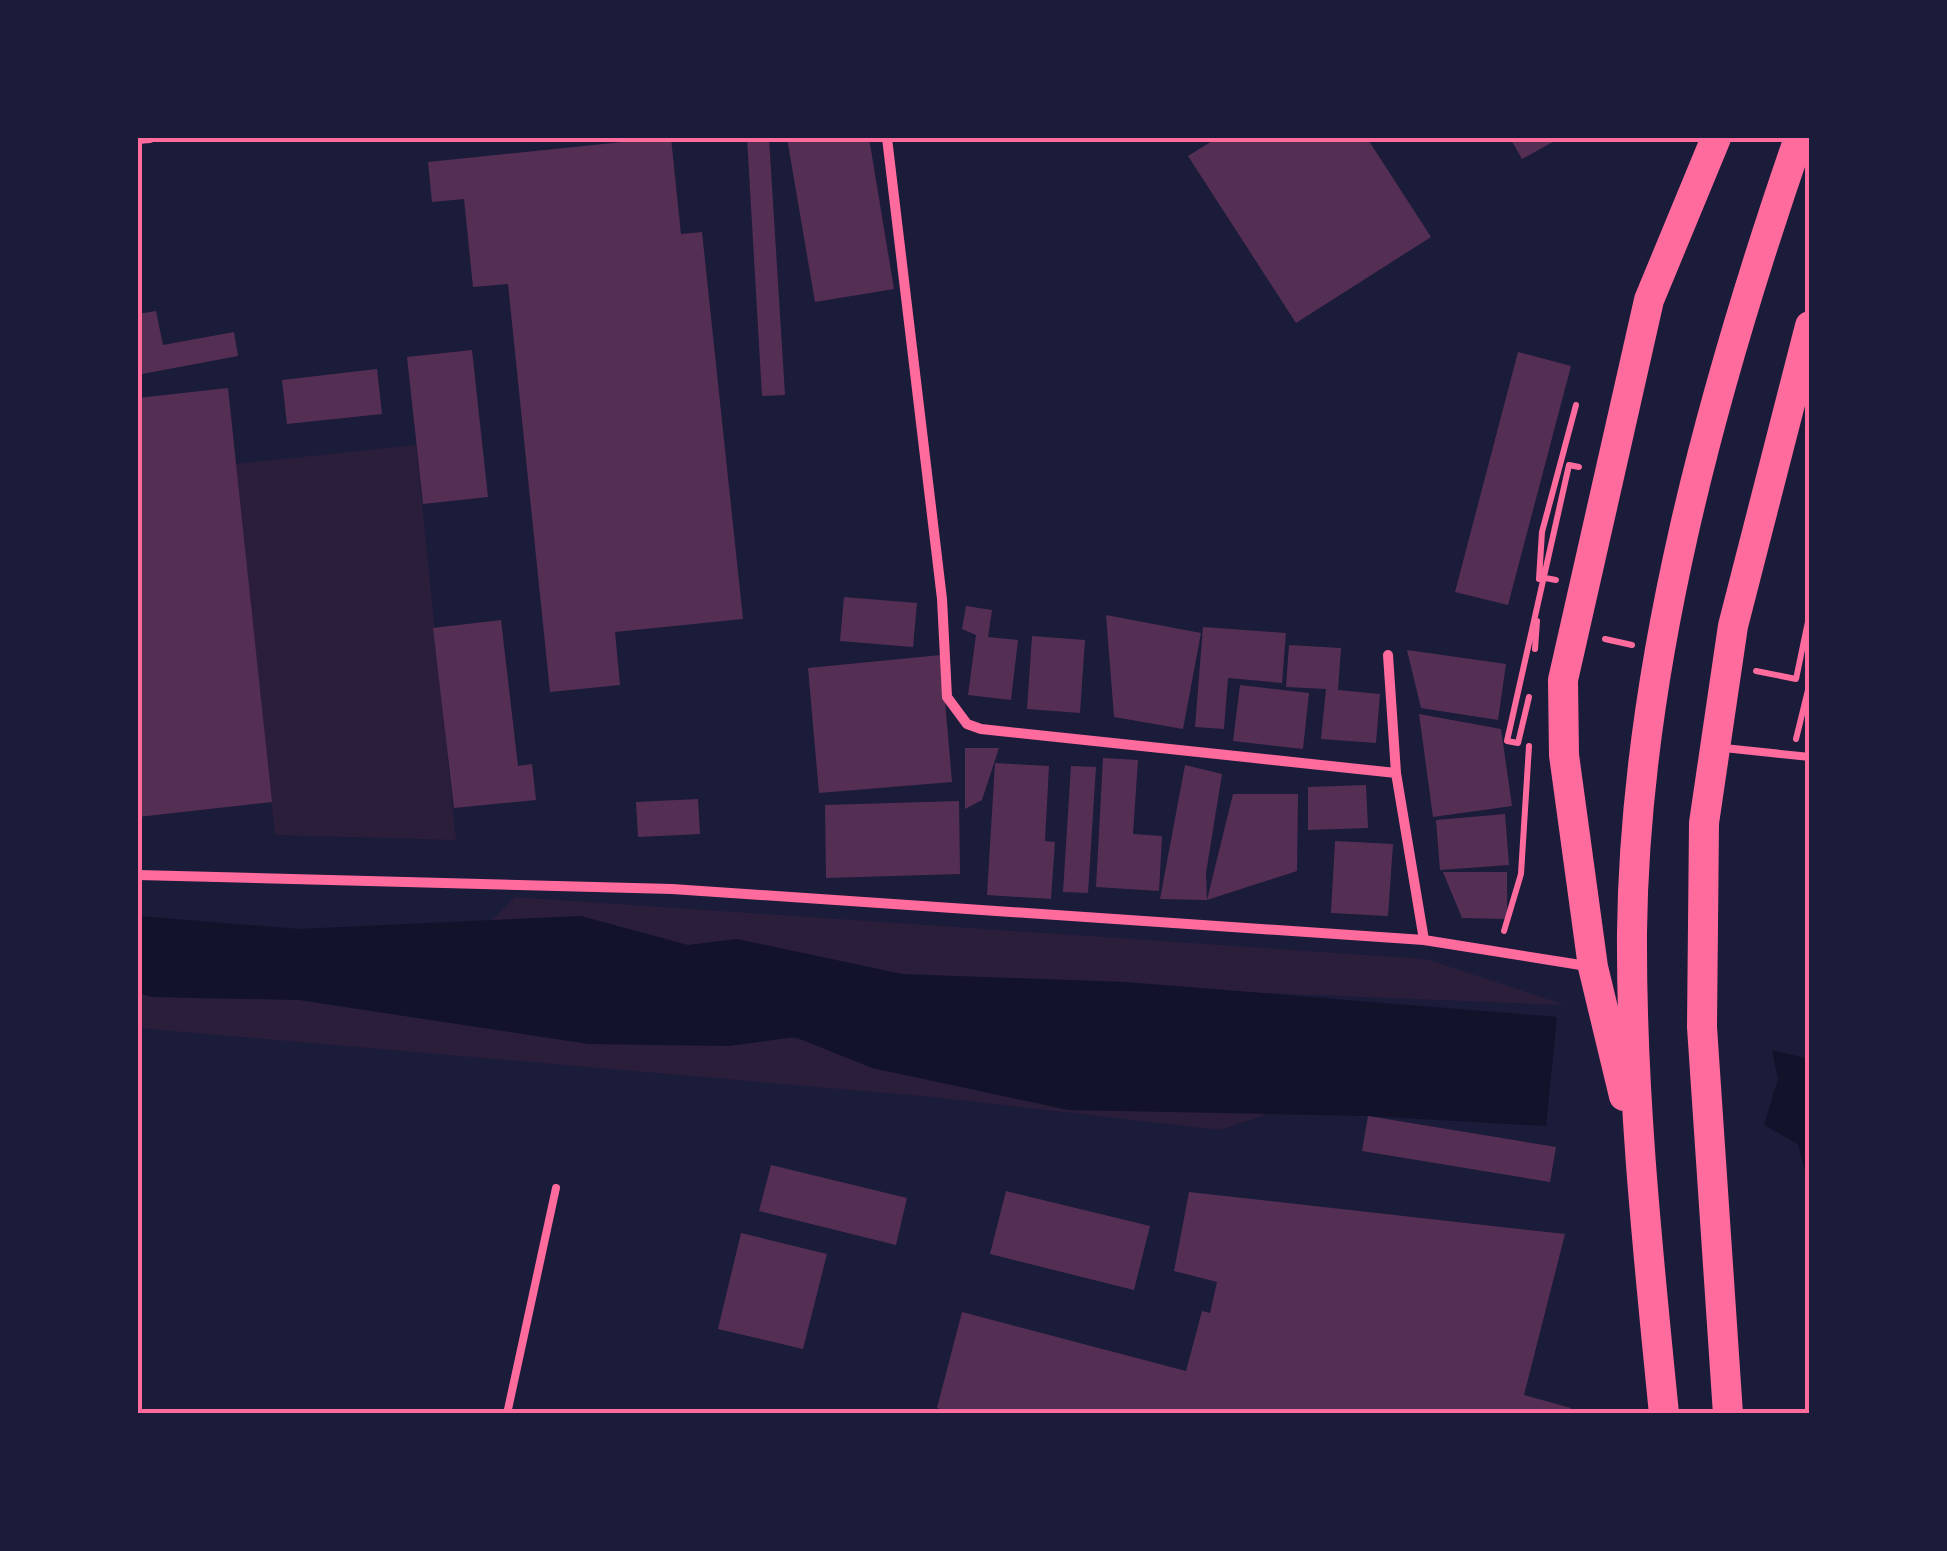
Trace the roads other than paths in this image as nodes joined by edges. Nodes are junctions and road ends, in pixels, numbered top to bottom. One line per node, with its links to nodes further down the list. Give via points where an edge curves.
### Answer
1 (150, 138): 5 (street)
2 (887, 138): 10 (street, via 948,697 967,724)
3 (1716, 138): 13 (highway, via 1649,300 1563,680 1564,755)
4 (1799, 138): 14 (highway, via 1728,346 1668,618 1644,767 1632,930)
5 (138, 139)
6 (1810, 326): 8 (highway, via 1733,626)
7 (1388, 655): 10 (street)
8 (1715, 747): 9 (lane); 18 (highway, via 1701,888 1702,1027)
9 (1810, 757)
10 (1396, 773): 12 (street)
11 (138, 875): 12 (street, via 672,889)
12 (1424, 940): 13 (street)
13 (1593, 967): 14 (highway)
14 (1638, 1158): 17 (highway)
15 (556, 1188): 16 (lane)
16 (508, 1414)
17 (1664, 1414)
18 (1728, 1414)

